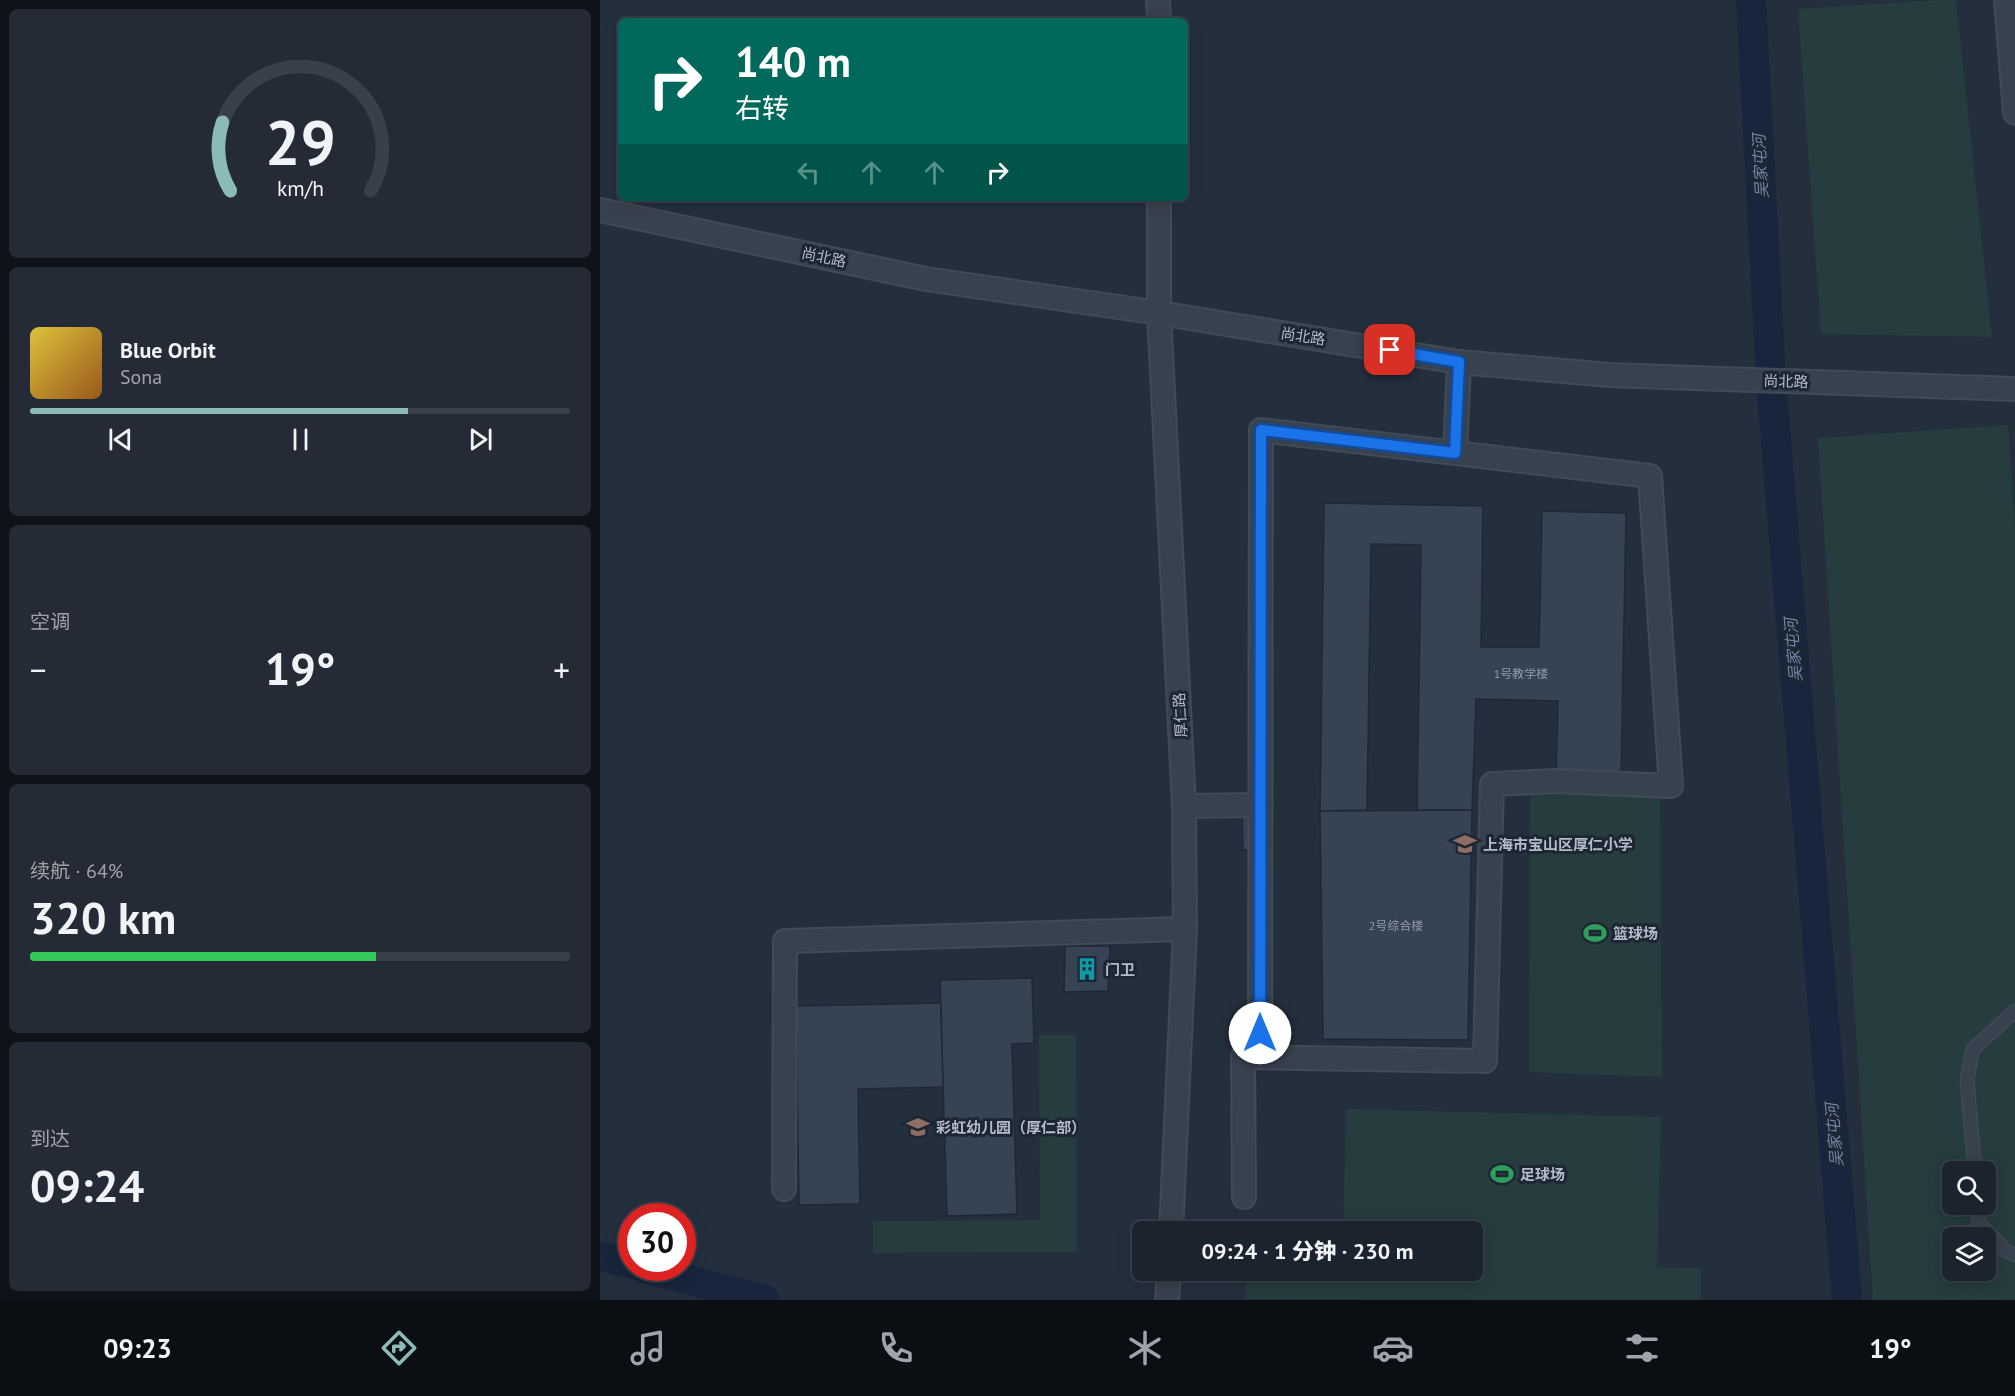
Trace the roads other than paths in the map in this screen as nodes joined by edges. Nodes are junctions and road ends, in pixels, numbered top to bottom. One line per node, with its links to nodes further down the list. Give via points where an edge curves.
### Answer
1 (1158, 0): 3 (street)
2 (2006, 0): 4 (street)
3 (1159, 18)
4 (2015, 113)
5 (1159, 201): 7 (street, 厚仁路)
6 (600, 210): 7 (street, 尚北路, via 926,279)
7 (1159, 313): 8 (street, 尚北路); 12 (street, 厚仁路)
8 (1459, 362): 9 (street, 尚北路, via 1609,375); 10 (street)
9 (2015, 389)
10 (1455, 453): 11 (street, via 1261,430); 15 (street, via 1650,476 1671,786 1492,784 1485,1061)
11 (1261, 805): 12 (street); 15 (street)
12 (1184, 806): 13 (street, 厚仁路)
13 (1185, 929): 17 (street, via 785,941); 20 (street, 厚仁路)
14 (2015, 1011): 16 (lane, via 1972,1049 1967,1079)
15 (1260, 1056): 18 (street, via 1242,1057)
16 (1974, 1161)
17 (784, 1189)
18 (1244, 1197)
19 (1979, 1215): 21 (lane, via 1979,1223)
20 (1172, 1221)
21 (2015, 1255)
22 (1168, 1281): 23 (street)
23 (1167, 1300)

